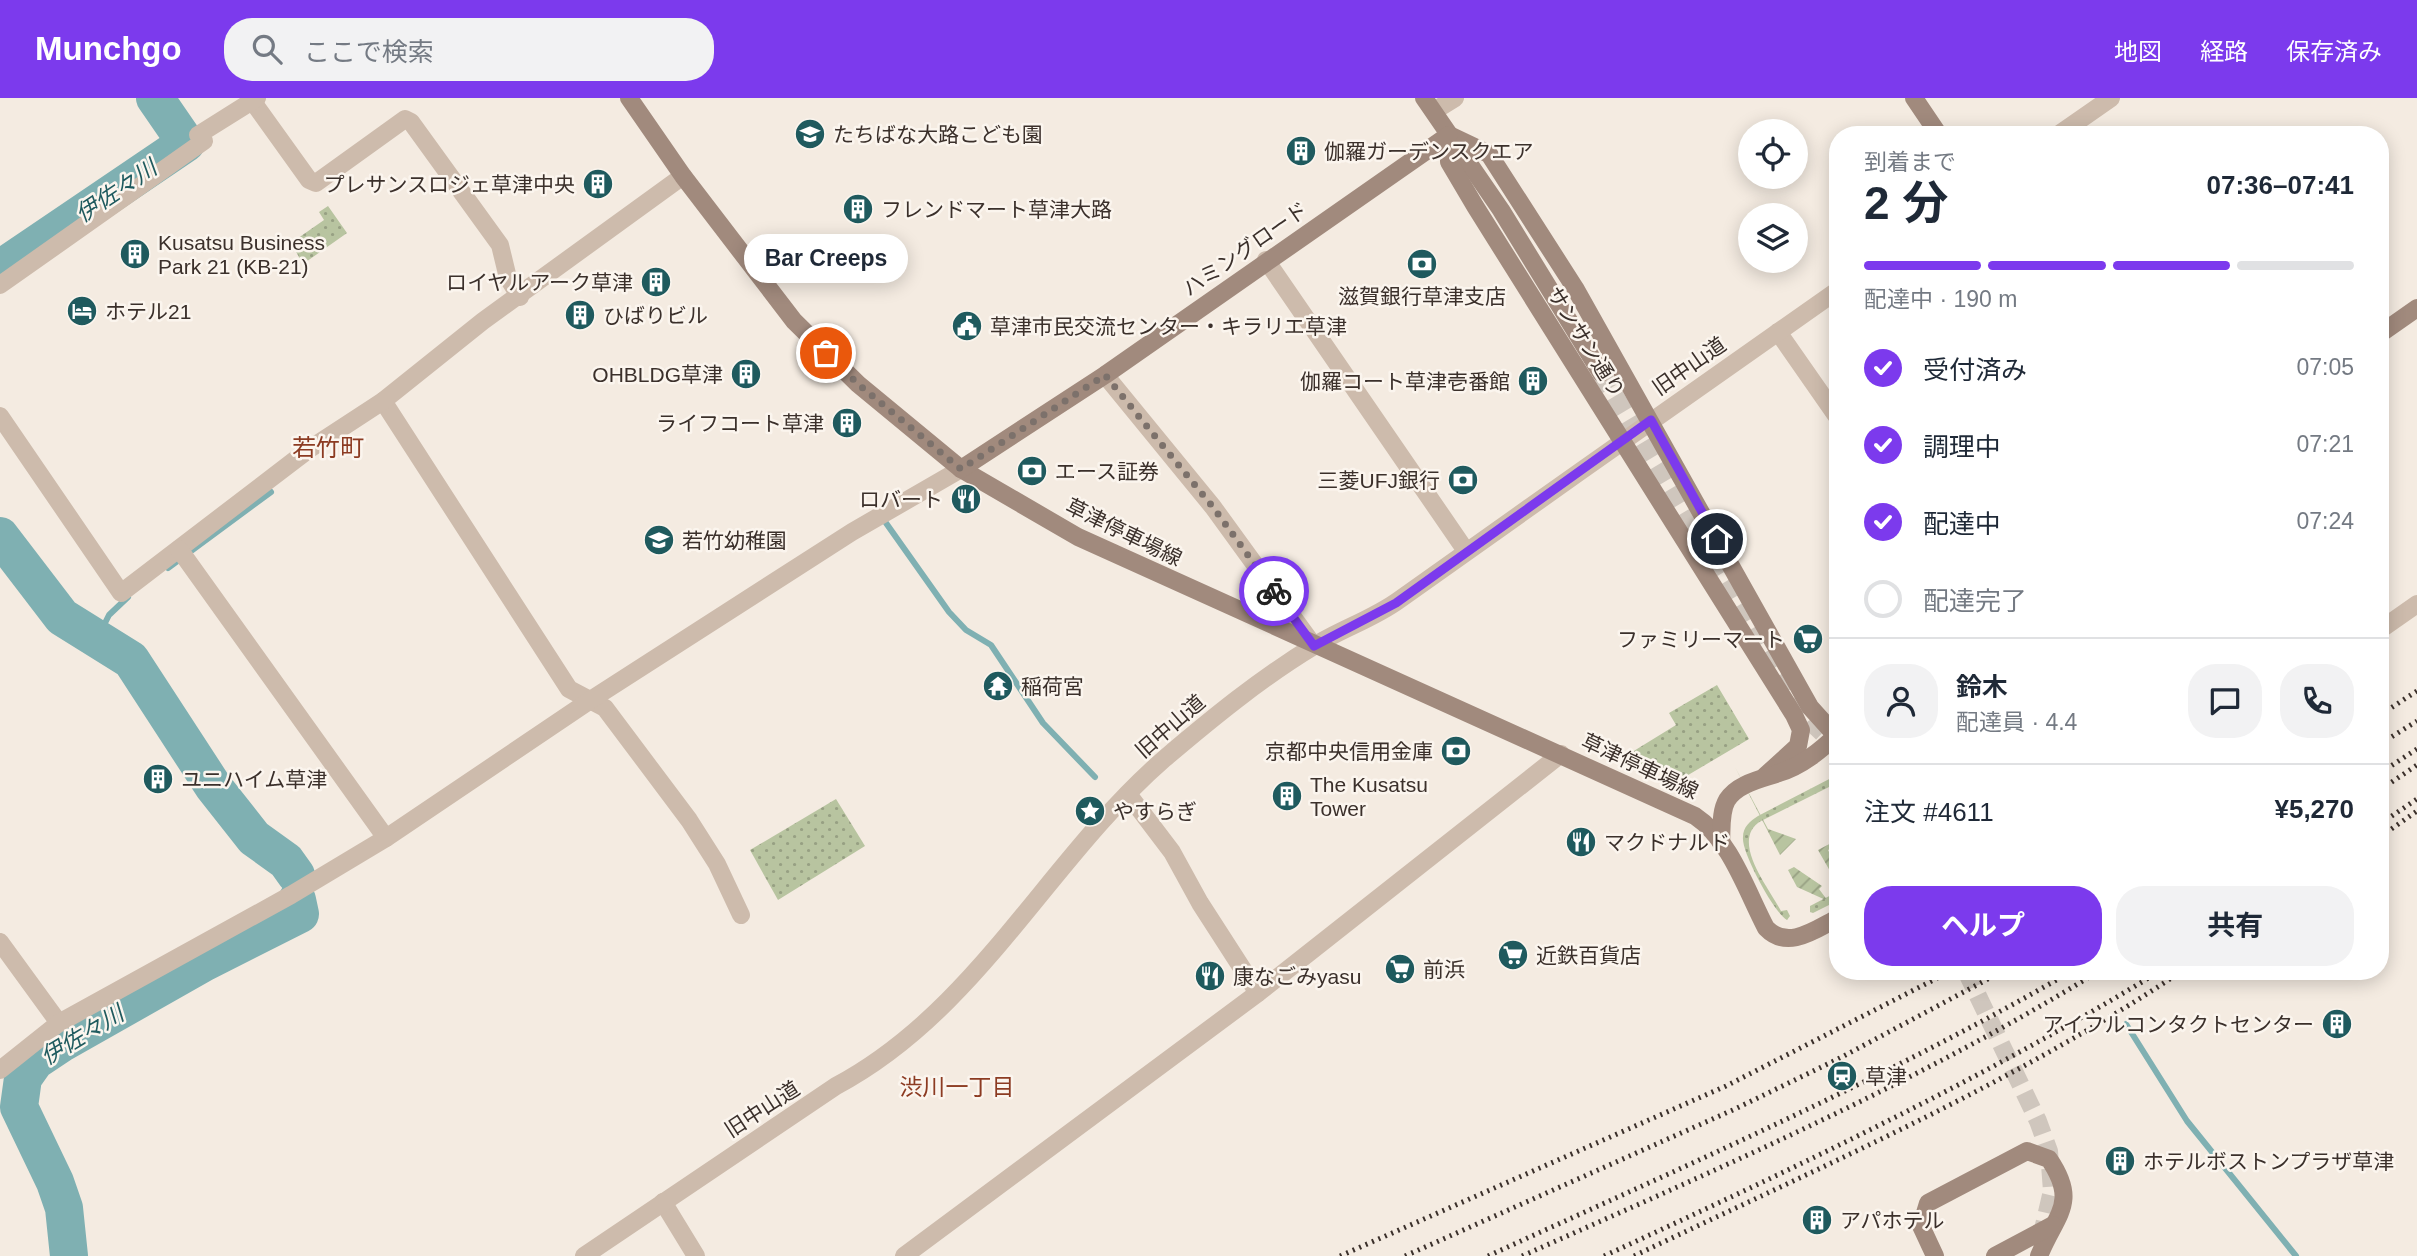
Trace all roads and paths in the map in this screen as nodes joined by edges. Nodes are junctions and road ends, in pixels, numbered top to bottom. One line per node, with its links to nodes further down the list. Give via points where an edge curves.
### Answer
1 (629, 98): 10 (street, 草津停車場線)
2 (1455, 98): 6 (street)
3 (1914, 98): 7 (street)
4 (2111, 98): 8 (street)
5 (255, 100): 12 (street, via 198,135 204,141); 14 (street, via 309,180 316,183 405,119 411,122 500,245 508,278)
6 (1429, 105): 9 (street, サンサン通り)
7 (1933, 126)
8 (2071, 126)
9 (1450, 135): 11 (street, ハミングロード); 18 (street, via 1502,210); 23 (street, サンサン通り, via 1489,154 1576,288); 24 (street, サンサン通り, via 1449,163)
10 (683, 176): 14 (street); 25 (street, 草津停車場線, via 794,321 858,384)
11 (1266, 260): 19 (street, ハミングロード); 27 (street)
12 (0, 285)
13 (1829, 296): 17 (street, 旧中山道)
14 (520, 297): 20 (street)
15 (2417, 308): 16 (street)
16 (2389, 328)
17 (1778, 332): 21 (street); 23 (street, 旧中山道)
18 (1601, 373)
19 (1105, 375): 25 (street, ハミングロード); 30 (street, via 1213,507)
20 (383, 401): 26 (street, via 308,450); 31 (street, via 569,689)
21 (1829, 405)
22 (0, 416): 26 (street, via 121,593)
23 (1651, 420): 24 (street, 旧中山道); 32 (street, サンサン通り, via 1810,707)
24 (1621, 442): 27 (street, 旧中山道); 35 (street, サンサン通り, via 1800,726 1796,750)
25 (961, 469): 30 (street, 草津停車場線, via 1078,537); 31 (street, via 852,531)
26 (179, 549): 37 (street)
27 (1466, 551): 30 (street, 旧中山道, via 1396,603)
28 (2417, 604): 29 (street)
29 (2389, 624)
30 (1314, 646): 34 (street, 草津停車場線); 36 (street, 旧中山道, via 1237,700)
31 (592, 699): 37 (street); 39 (street, via 605,708 689,820)
32 (1829, 727)
33 (1829, 744): 35 (street, 草津停車場線, via 1780,774)
34 (1561, 754): 38 (street, 草津停車場線, via 1695,816); 42 (street)
35 (1765, 776): 38 (street, 草津停車場線, via 1727,800)
36 (1128, 794): 42 (street, via 1172,852); 45 (street, 旧中山道, via 966,984 921,1026 868,1069)
37 (386, 838): 43 (street)
38 (1721, 843): 40 (street, 草津停車場線, via 1770,933 1797,938)
39 (741, 915)
40 (1829, 922)
41 (0, 942): 43 (street)
42 (1258, 993): 49 (street)
43 (59, 1023): 44 (street)
44 (0, 1070)
45 (663, 1202): 47 (street, 旧中山道); 48 (street)
46 (2053, 1225): 50 (street, via 2066,1192 2049,1159 2034,1151 2018,1153 1928,1203 1922,1226); 51 (street); 52 (street)
47 (584, 1256)
48 (696, 1256)
49 (904, 1256)
50 (1935, 1256)
51 (1995, 1256)
52 (2039, 1256)

